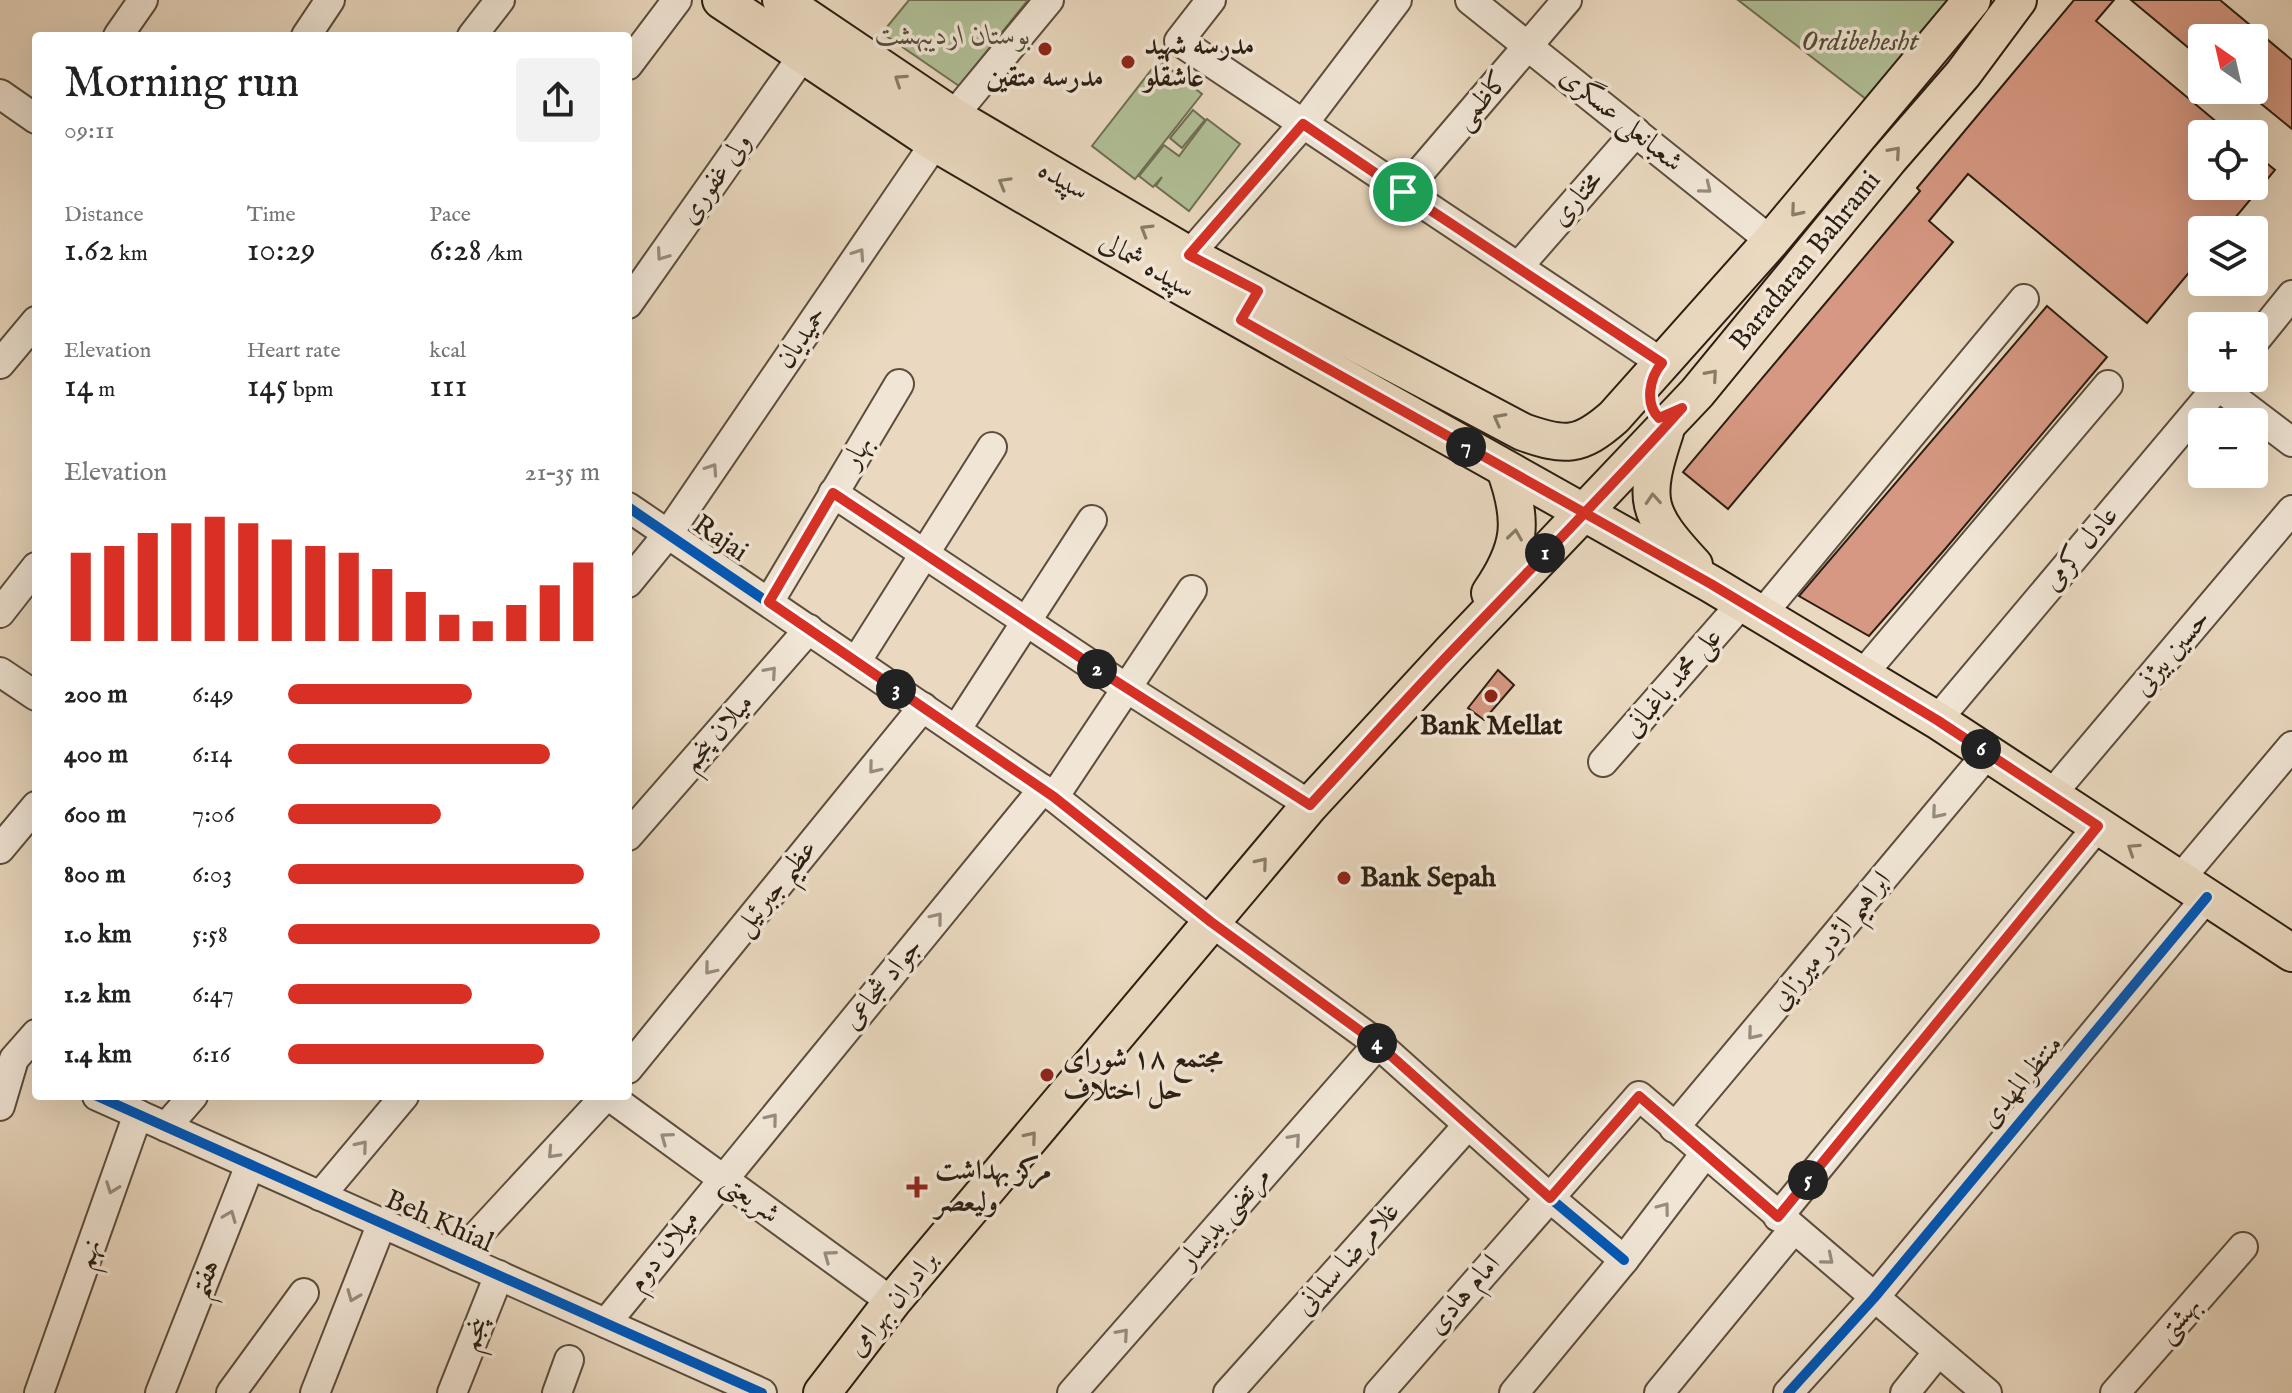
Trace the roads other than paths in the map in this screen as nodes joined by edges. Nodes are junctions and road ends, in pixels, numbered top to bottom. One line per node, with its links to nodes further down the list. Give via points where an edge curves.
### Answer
1 (143, 0): 15 (street)
2 (330, 0): 16 (street)
3 (500, 0): 17 (street)
4 (677, 0): 20 (street)
5 (721, 0): 19 (main road)
6 (781, 0): 25 (main road, سپیده, one-way to 6)
7 (1049, 0): 25 (street, حمیدیان)
8 (1211, 0): 24 (street, via 1179,41)
9 (1397, 0): 24 (street)
10 (1470, 0): 18 (street, شعبانعلی عسگری)
11 (1567, 0): 18 (street, کاظمی)
12 (1972, 0): 29 (main road, Baradaran Bahrami, one-way to 29)
13 (2018, 0): 21 (main road, Baradaran Bahrami)
14 (2038, 0): 21 (main road)
15 (121, 32)
16 (309, 32)
17 (475, 32)
18 (1530, 46): 26 (street, شعبانعلی عسگری); 27 (street, کاظمی)
19 (804, 54): 25 (main road); 33 (street, ولی غفوری, one-way to 33)
20 (632, 60)
21 (1963, 74): 44 (main road, Baradaran Bahrami, one-way to 21)
22 (2, 100): 23 (street)
23 (32, 117)
24 (1303, 124): 27 (street); 30 (street)
25 (944, 130): 28 (main road, سپیده, one-way to 25); 54 (street, حمیدیان, one-way to 25)
26 (1636, 132): 29 (street, شعبانعلی عسگری, one-way to 29); 31 (street, مختاری)
27 (1403, 192): 31 (street)
28 (1056, 195): 30 (main road, سپیده, one-way to 28); 35 (main road, سپیده شمالی)
29 (1771, 241): 39 (main road, Baradaran Bahrami)
30 (1189, 255): 35 (main road, سپیده)
31 (1518, 267): 39 (street)
32 (2292, 295): 36 (street)
33 (632, 298)
34 (2024, 299): 61 (street, علی محمد باغبانی)
35 (1249, 306): 46 (main road, سپیده, one-way to 35, via 1523,432); 48 (main road, سپیده شمالی)
36 (2268, 325)
37 (32, 326): 38 (street)
38 (0, 364)
39 (1658, 368): 44 (main road, via 1650,396 1655,415); 46 (main road, Baradaran Bahrami, via 1614,417)
40 (899, 384): 49 (street, بهار)
41 (2108, 385): 68 (street)
42 (2214, 392): 72 (street, عادل کرمی)
43 (2234, 392): 45 (street)
44 (1675, 416): 52 (main road, Baradaran Bahrami); 58 (main road, one-way to 44, via 1665,533 1651,497 1653,474)
45 (2292, 442)
46 (1572, 443)
47 (992, 447): 55 (street)
48 (1505, 469): 52 (main road, سپیده شمالی); 65 (main road, one-way to 48, via 1509,565 1517,530 1515,496)
49 (833, 493): 55 (street); 60 (street, بهار)
50 (632, 510): 54 (street, Rajai)
51 (2292, 510): 78 (street, حسین بیژنی)
52 (1583, 514): 58 (main road, سپیده شمالی); 65 (main road, Baradaran Bahrami)
53 (1092, 520): 63 (street)
54 (668, 534): 57 (street, حمیدیان); 60 (street, Rajai)
55 (923, 553): 63 (street); 66 (street)
56 (32, 572): 62 (street)
57 (632, 578)
58 (1711, 584): 61 (main road)
59 (1192, 590): 69 (street, جواد شجاعی)
60 (769, 602): 64 (street, Rajai)
61 (1752, 608): 68 (main road); 76 (street, علی محمد باغبانی)
62 (0, 613)
63 (1027, 622): 69 (street); 73 (street)
64 (809, 629): 66 (street, Rajai); 82 (street, میلان پنجم, one-way to 64)
65 (1452, 651): 79 (main road)
66 (856, 662): 71 (street, Rajai)
67 (0, 672): 70 (street)
68 (1862, 675): 72 (main road)
69 (1127, 688): 77 (street, جواد شجاعی); 79 (street)
70 (32, 693)
71 (923, 707): 73 (street, Rajai); 90 (street, عظیم جبرئیل, one-way to 90)
72 (1937, 720): 75 (main road)
73 (956, 730): 77 (street, Rajai)
74 (2292, 746): 84 (street, منتظرالمهدی)
75 (1987, 754): 78 (main road); 100 (street, ابراهیم اژدر میرزایی, one-way to 100)
76 (1603, 762)
77 (1049, 793): 85 (street, Rajai); 103 (street, جواد شجاعی, one-way to 77)
78 (2051, 795): 81 (main road)
79 (1310, 805): 85 (main road, one-way to 79)
80 (32, 811): 83 (street)
81 (2098, 826): 84 (main road, one-way to 81); 107 (street)
82 (632, 831)
83 (0, 849)
84 (2193, 888): 86 (main road); 113 (street, منتظرالمهدی)
85 (1211, 922): 88 (street, Rajai); 114 (main road, برادران بهرامی, one-way to 85)
86 (2292, 953)
87 (32, 1039): 89 (street)
88 (1378, 1044): 98 (street, Rajai); 126 (street, مرتضی بدیسار, one-way to 88)
89 (17, 1060): 96 (street)
90 (632, 1064)
91 (106, 1100): 97 (street, Beh Khial)
92 (190, 1100): 99 (street)
93 (401, 1100): 104 (street, one-way to 93)
94 (604, 1100): 109 (street, one-way to 109)
95 (613, 1100): 103 (street, شریعتی, one-way to 95)
96 (0, 1106)
97 (138, 1114): 99 (street, Beh Khial); 118 (street, نهم, one-way to 118)
98 (1468, 1125): 105 (street, Rajai); 127 (street, غلامرضا سلمانی)
99 (166, 1127): 102 (street, Beh Khial)
100 (1674, 1128): 101 (street); 105 (street, via 1639,1096)
101 (1704, 1155): 107 (street); 110 (street, one-way to 101)
102 (250, 1165): 104 (street, Beh Khial); 119 (street, هفتم, one-way to 102)
103 (722, 1179): 114 (street, شریعتی, one-way to 103); 115 (street, میلان دوم)
104 (320, 1196): 106 (street, Beh Khial)
105 (1550, 1198): 110 (street, Rajai); 128 (street, امام هادی)
106 (382, 1223): 109 (street, Beh Khial); 121 (street, one-way to 121)
107 (1786, 1223): 113 (street, one-way to 113); 130 (street)
108 (2243, 1247): 134 (street, بهشتی)
109 (457, 1257): 111 (street, Beh Khial)
110 (1624, 1260): 129 (street)
111 (499, 1275): 115 (street, Beh Khial); 122 (street, پنجم)
112 (304, 1293): 120 (street)
113 (1874, 1298): 116 (street); 131 (street, منتظرالمهدی)
114 (892, 1302): 125 (main road, برادران بهرامی)
115 (606, 1323): 124 (street, Beh Khial)
116 (1938, 1352): 132 (street); 133 (street)
117 (569, 1360): 123 (street)
118 (39, 1393)
119 (160, 1393)
120 (231, 1393)
121 (315, 1393)
122 (452, 1393)
123 (557, 1393)
124 (762, 1393)
125 (822, 1393)
126 (1072, 1393)
127 (1228, 1393)
128 (1379, 1393)
129 (1514, 1393)
130 (1659, 1393)
131 (1788, 1393)
132 (1905, 1393)
133 (1987, 1393)
134 (2115, 1393)

